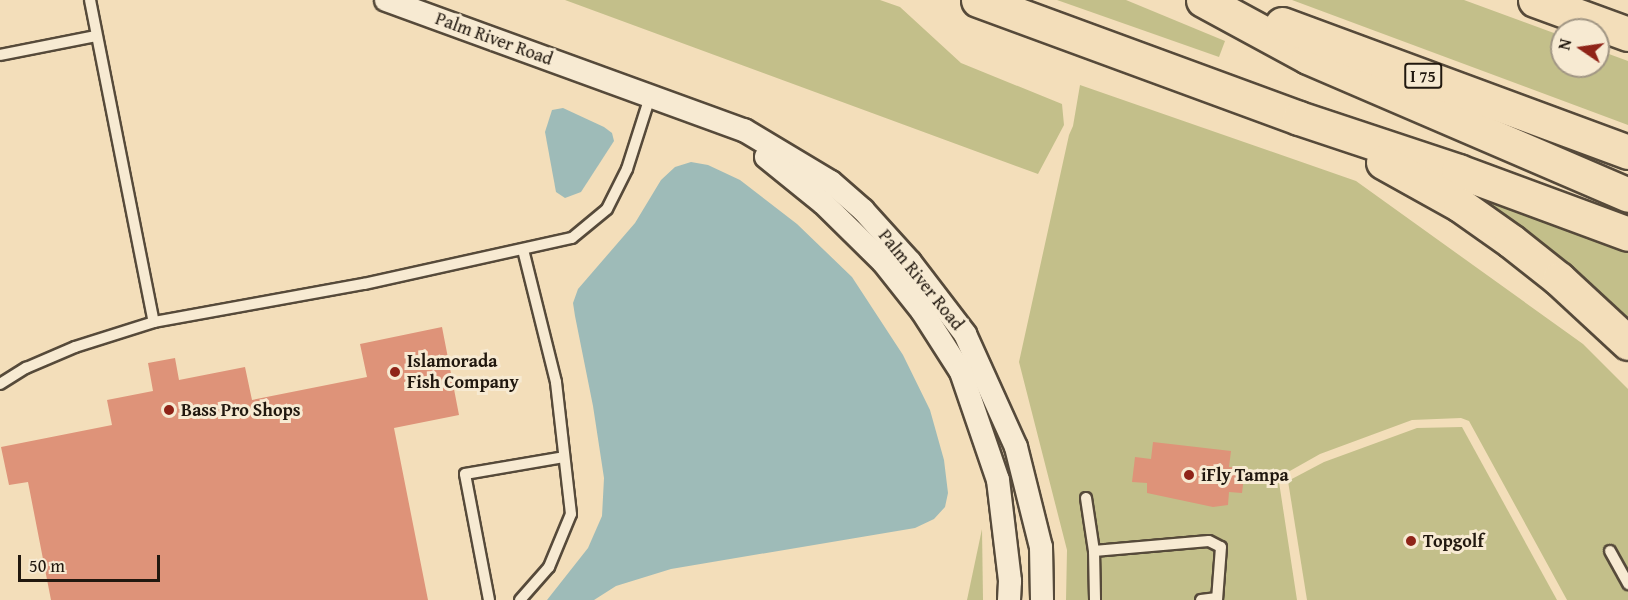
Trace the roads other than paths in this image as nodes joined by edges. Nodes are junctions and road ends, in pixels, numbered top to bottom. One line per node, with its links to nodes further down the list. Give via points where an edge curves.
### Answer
1 (90, 0): 8 (lane)
2 (387, 0): 10 (street, Palm River Road)
3 (978, 0): 11 (highway)
4 (1203, 0): 13 (highway, via 1308,57)
5 (1218, 0): 12 (highway, I 75)
6 (1534, 0): 7 (highway)
7 (1628, 34)
8 (96, 36): 9 (lane); 16 (lane)
9 (0, 55)
10 (660, 101): 15 (lane, via 607,208 572,238); 27 (street, Palm River Road, via 761,154 824,203 883,262 922,311 961,372 998,480); 28 (street, Palm River Road, via 744,130 831,183 863,210 910,262 964,334 1016,447 1041,547)
11 (1299, 118): 14 (highway); 17 (highway, via 1469,211 1559,279)
12 (1628, 152)
13 (1628, 195)
14 (1628, 234)
15 (524, 250): 16 (lane); 19 (lane, via 556,382)
16 (154, 322): 18 (lane, via 75,347)
17 (1628, 343)
18 (0, 384)
19 (564, 457): 25 (lane, via 465,474); 26 (lane, via 571,514 549,567)
20 (1086, 498): 21 (lane)
21 (1094, 551): 24 (lane, via 1209,541 1221,547); 29 (lane)
22 (1610, 551): 23 (lane)
23 (1628, 584)
24 (1217, 599): 30 (lane)
25 (489, 600)
26 (520, 600)
27 (1009, 600)
28 (1042, 600)
29 (1095, 600)
30 (1201, 600)

